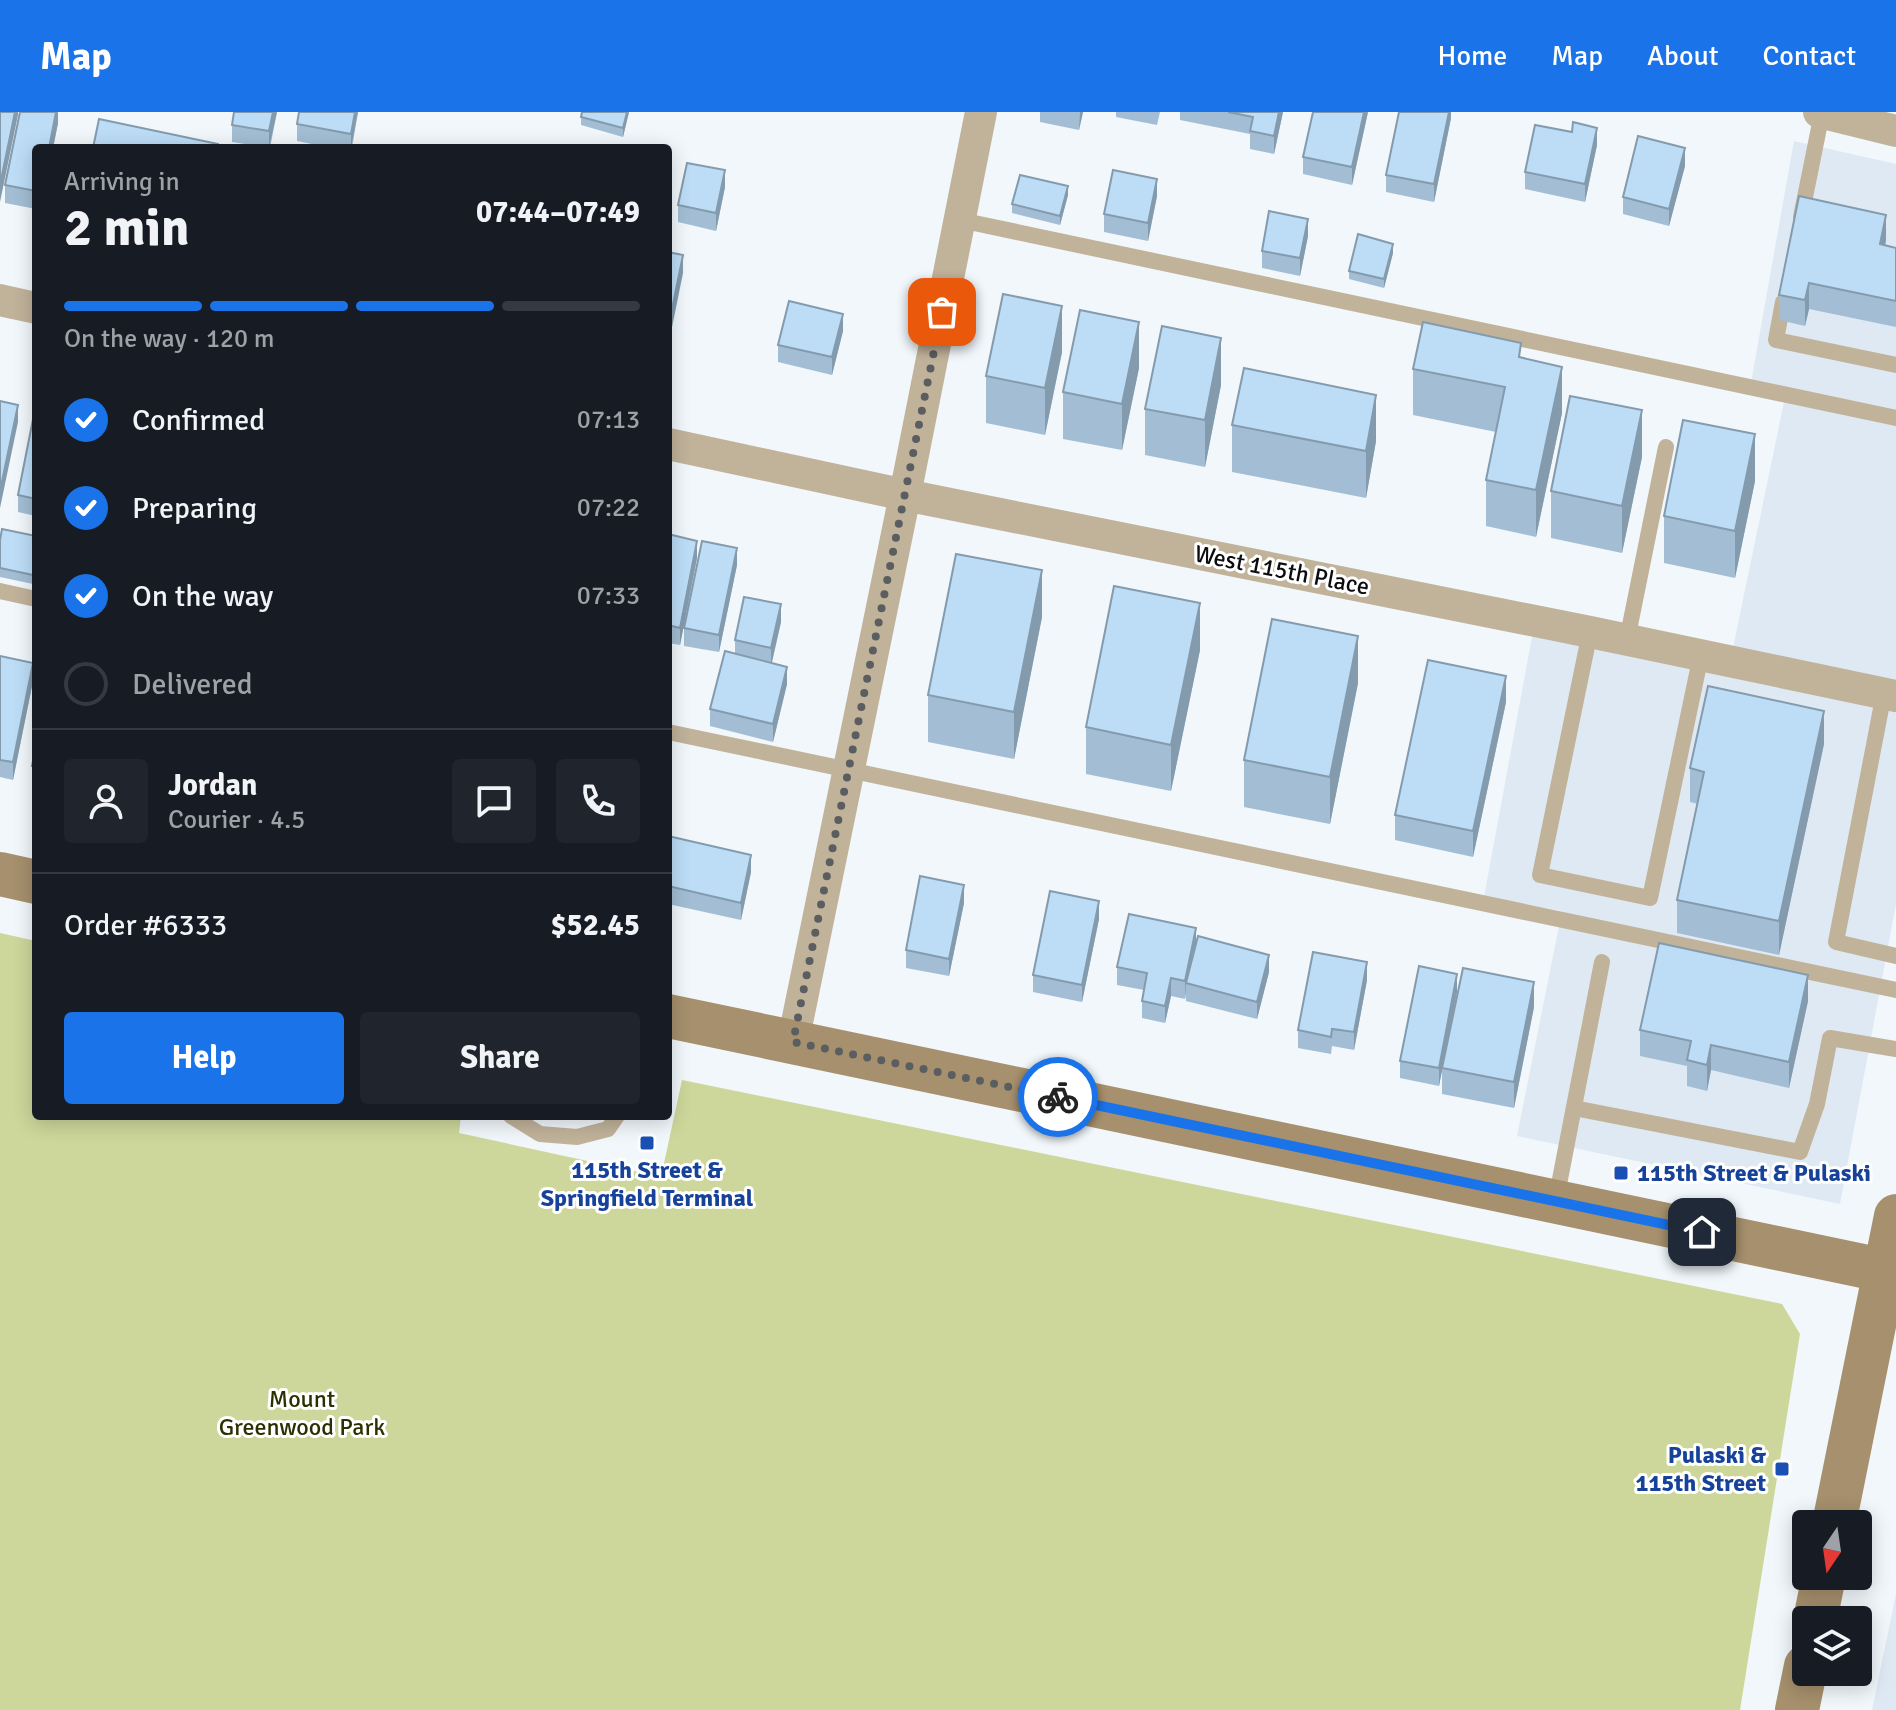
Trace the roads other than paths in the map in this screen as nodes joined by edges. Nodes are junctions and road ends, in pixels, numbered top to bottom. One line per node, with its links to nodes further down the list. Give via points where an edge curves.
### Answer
1 (981, 112): 4 (street)
2 (1821, 112): 3 (street); 5 (lane)
3 (1896, 131)
4 (960, 220): 10 (lane); 13 (street)
5 (1798, 231)
6 (1787, 285): 9 (lane, via 1776,340)
7 (0, 300): 8 (street)
8 (32, 307)
9 (1896, 365)
10 (1896, 418)
11 (672, 445): 13 (street, West 115th Place)
12 (1666, 447): 17 (lane)
13 (905, 495): 16 (street, West 115th Place); 21 (street)
14 (0, 591): 15 (lane)
15 (32, 598)
16 (1590, 632): 17 (street, West 115th Place); 18 (lane, via 1540,875 1553,878 1650,898)
17 (1627, 640): 18 (street, West 115th Place)
18 (1701, 655): 19 (street, West 115th Place)
19 (1890, 695): 24 (lane, via 1836,942)
20 (672, 733): 21 (lane)
21 (850, 770): 26 (lane); 28 (street)
22 (0, 874): 23 (street)
23 (32, 881)
24 (1896, 956)
25 (1602, 962): 30 (lane)
26 (1896, 990)
27 (672, 1017): 28 (street)
28 (793, 1042): 33 (street)
29 (1896, 1049): 30 (lane, via 1830,1038 1817,1104 1800,1152)
30 (1574, 1108): 33 (lane)
31 (517, 1120): 32 (lane, via 540,1134 577,1137 608,1129)
32 (614, 1120)
33 (1556, 1201): 35 (street)
34 (1896, 1216): 35 (street)
35 (1891, 1272): 36 (street)
36 (1837, 1510)
37 (1802, 1686): 38 (street)
38 (1797, 1710)

